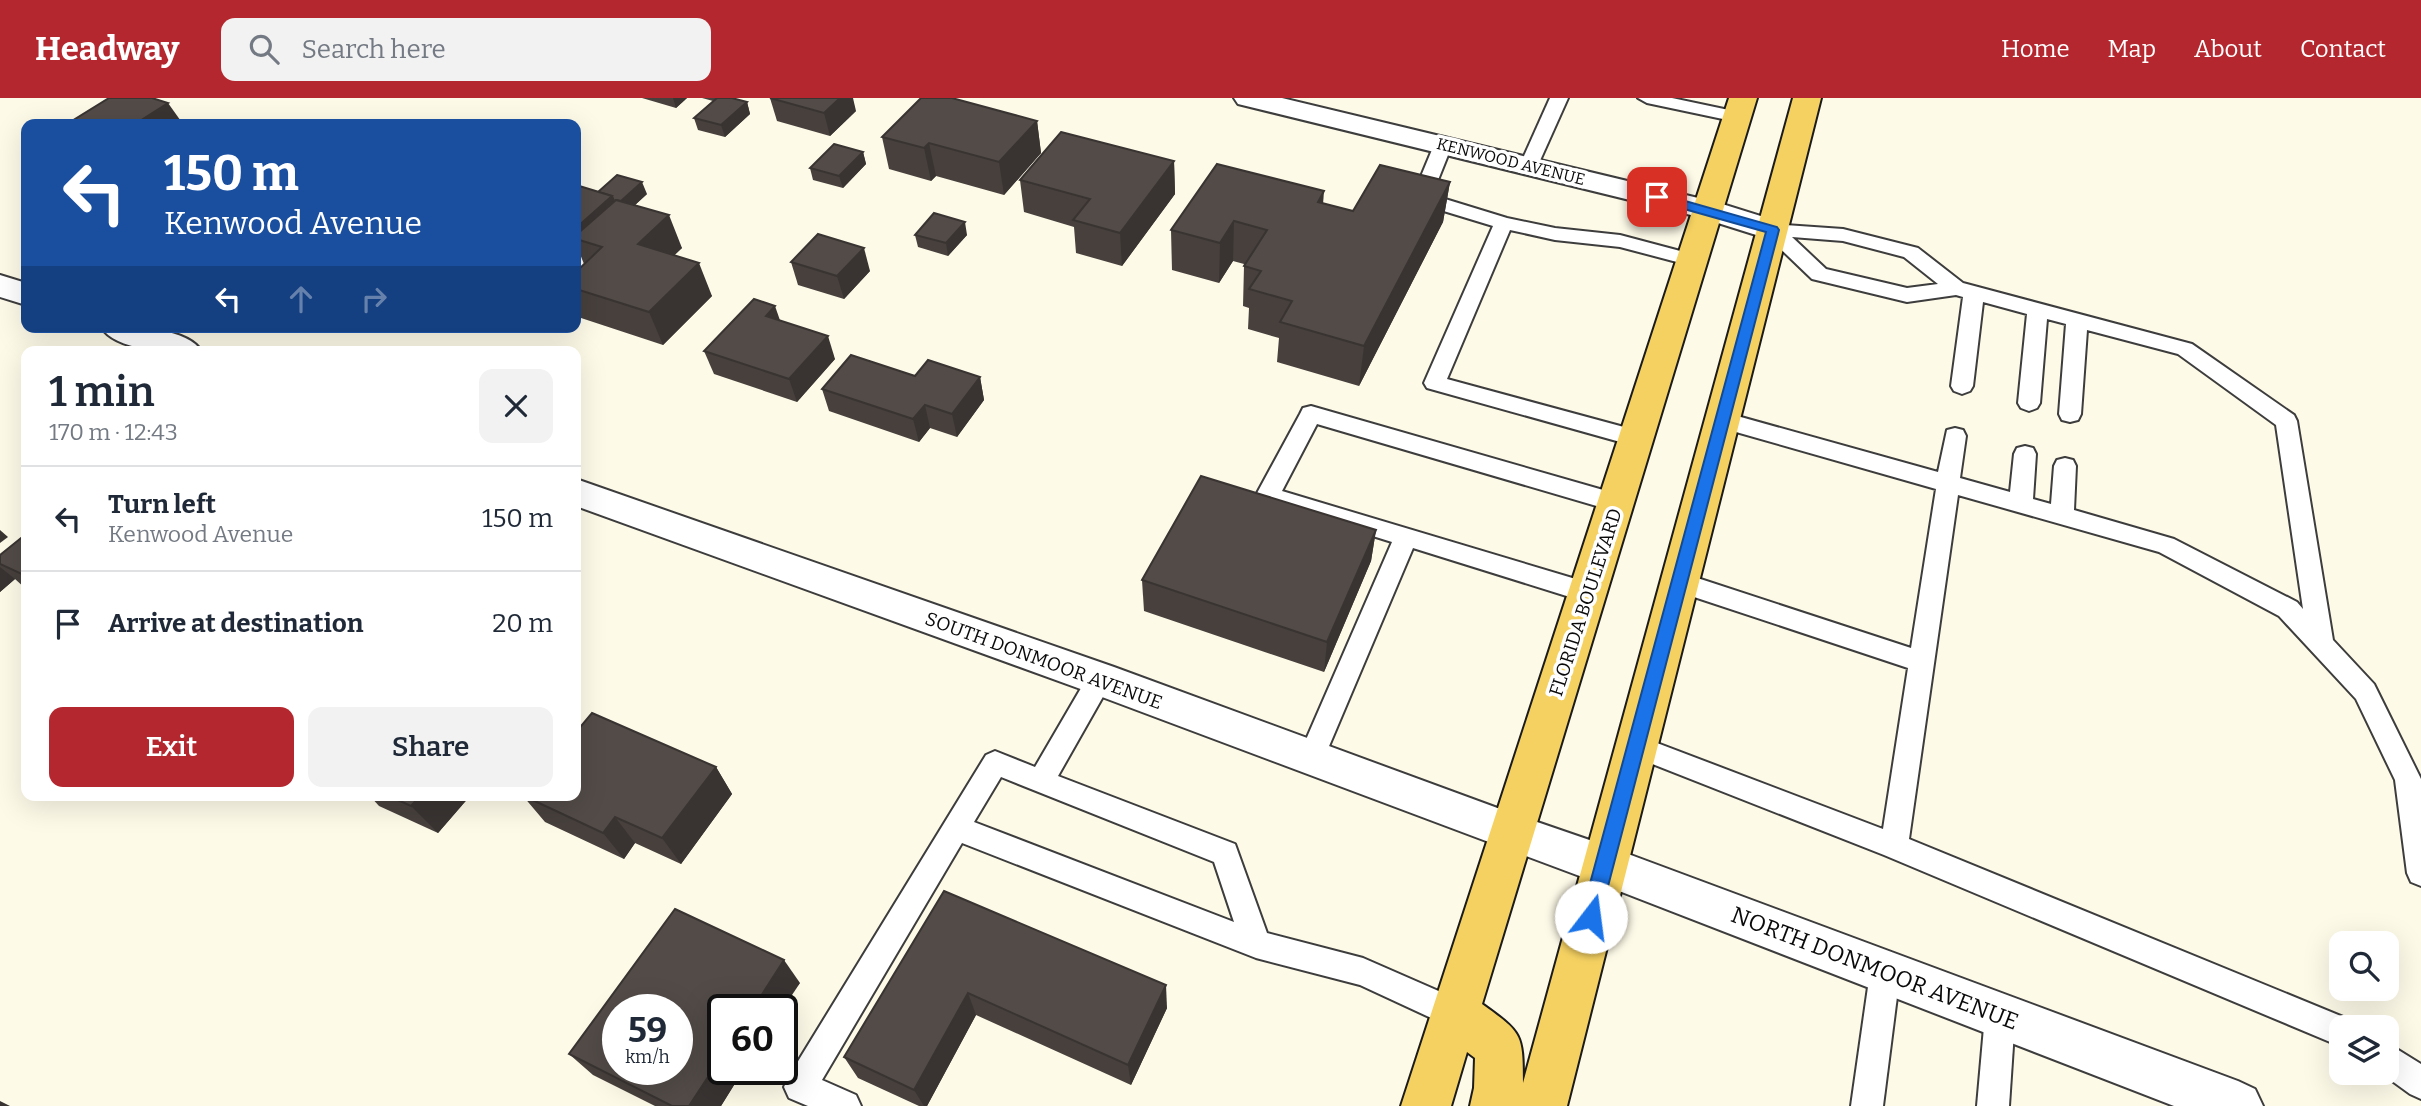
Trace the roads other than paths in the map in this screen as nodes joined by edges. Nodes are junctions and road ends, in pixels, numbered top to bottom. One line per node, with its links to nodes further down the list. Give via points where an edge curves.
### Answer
1 (1248, 98): 6 (street, KENWOOD AVENUE)
2 (1559, 98): 7 (lane)
3 (1647, 98): 5 (lane)
4 (1807, 98): 10 (main road)
5 (1740, 108): 8 (main road, FLORIDA BOULEVARD)
6 (1443, 145): 7 (street, KENWOOD AVENUE); 9 (lane, via 1421,198)
7 (1529, 165): 8 (street, KENWOOD AVENUE)
8 (1708, 210): 10 (street, KENWOOD AVENUE); 11 (main road, FLORIDA BOULEVARD)
9 (1504, 223): 11 (lane, via 1620,241); 24 (lane, via 1435,383)
10 (1772, 230): 13 (lane, via 1843,235 1911,252); 13 (lane, via 1819,274 1907,295); 22 (main road)
11 (1692, 260): 24 (main road, FLORIDA BOULEVARD)
12 (0, 285): 14 (street)
13 (1965, 291): 15 (lane); 19 (lane)
14 (21, 293)
15 (2038, 309): 16 (lane); 20 (lane)
16 (2077, 321): 21 (lane); 35 (lane, via 2185,349 2286,421)
17 (134, 333): 18 (street)
18 (169, 346)
19 (1962, 386)
20 (2029, 404)
21 (2070, 414)
22 (1723, 420): 27 (lane); 33 (main road)
23 (1955, 436): 27 (lane)
24 (1637, 439): 30 (main road, FLORIDA BOULEVARD)
25 (2025, 454): 29 (lane)
26 (2065, 466): 31 (lane)
27 (1949, 482): 29 (lane); 36 (lane)
28 (581, 494): 37 (street, SOUTH DONMOOR AVENUE)
29 (2021, 502): 31 (lane)
30 (1617, 503): 32 (lane, via 1311,414 1268,495); 34 (main road, FLORIDA BOULEVARD)
31 (2062, 515): 35 (lane, via 2165,545 2288,609)
32 (1405, 538): 34 (lane); 39 (lane)
33 (1679, 582): 36 (lane); 38 (main road)
34 (1589, 593): 42 (main road, FLORIDA BOULEVARD)
35 (2321, 645): 45 (lane, via 2365,692 2407,780)
36 (1922, 662): 43 (lane)
37 (1100, 679): 39 (street, SOUTH DONMOOR AVENUE); 40 (lane)
38 (1636, 746): 43 (lane); 44 (main road)
39 (1311, 758): 42 (street, SOUTH DONMOOR AVENUE)
40 (1041, 781): 41 (lane, via 995,763); 46 (lane, via 1225,853)
41 (956, 828): 46 (lane); 54 (lane, via 800,1087)
42 (1511, 833): 44 (street, NORTH DONMOOR AVENUE); 48 (main road, FLORIDA BOULEVARD)
43 (1894, 846): 50 (lane)
44 (1604, 865): 47 (street, NORTH DONMOOR AVENUE); 53 (main road)
45 (2421, 873)
46 (1256, 944): 48 (lane, via 1363,972)
47 (1885, 973): 49 (street, NORTH DONMOOR AVENUE); 57 (lane)
48 (1455, 1014): 55 (main road, FLORIDA BOULEVARD); 56 (main road, via 1499,1046)
49 (2000, 1016): 58 (lane); 59 (street, NORTH DONMOOR AVENUE)
50 (2329, 1027)
51 (2399, 1067): 52 (lane)
52 (2421, 1083)
53 (1546, 1104)
54 (845, 1106)
55 (1426, 1106)
56 (1495, 1106)
57 (1867, 1106)
58 (1993, 1106)
59 (2238, 1106)

